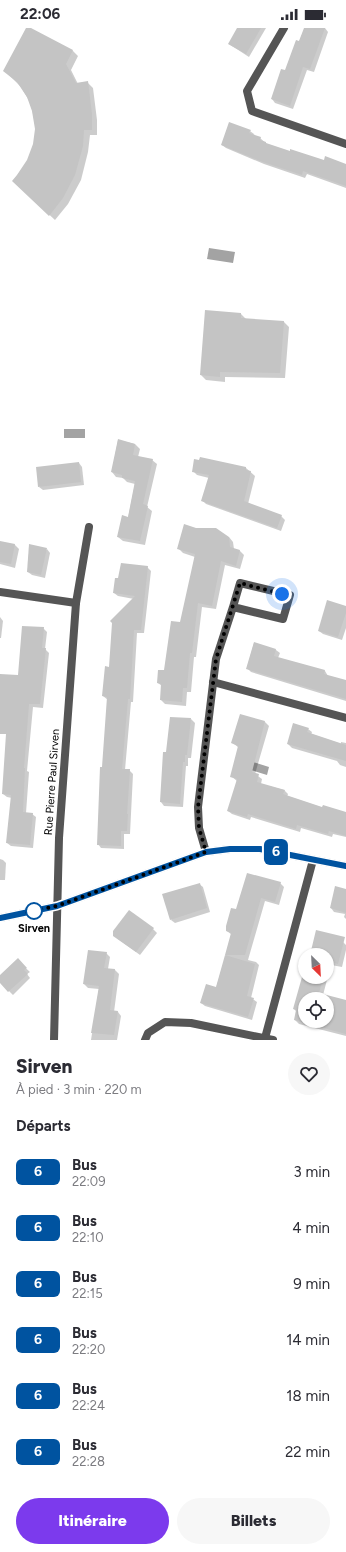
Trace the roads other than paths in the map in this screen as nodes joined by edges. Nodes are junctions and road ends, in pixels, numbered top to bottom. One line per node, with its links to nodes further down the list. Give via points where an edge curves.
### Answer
1 (284, 28): 2 (street, via 247,90 252,111)
2 (346, 144)
3 (89, 527): 5 (street, Rue Pierre Paul Sirven)
4 (0, 592): 5 (street)
5 (76, 604): 12 (street, Rue Pierre Paul Sirven, via 59,838)
6 (233, 607): 6 (street, via 283,620 290,595 240,583); 7 (street, via 216,659)
7 (213, 682): 8 (street); 9 (street, via 198,807 199,828)
8 (346, 718)
9 (206, 852): 10 (street, via 260,849); 12 (street)
10 (313, 860): 11 (street); 14 (street)
11 (346, 866)
12 (57, 906): 13 (street); 15 (street, Rue Pierre Paul Sirven)
13 (0, 918)
14 (269, 1039): 16 (street, via 191,1023 165,1022 148,1033)
15 (54, 1040)
16 (145, 1040)

